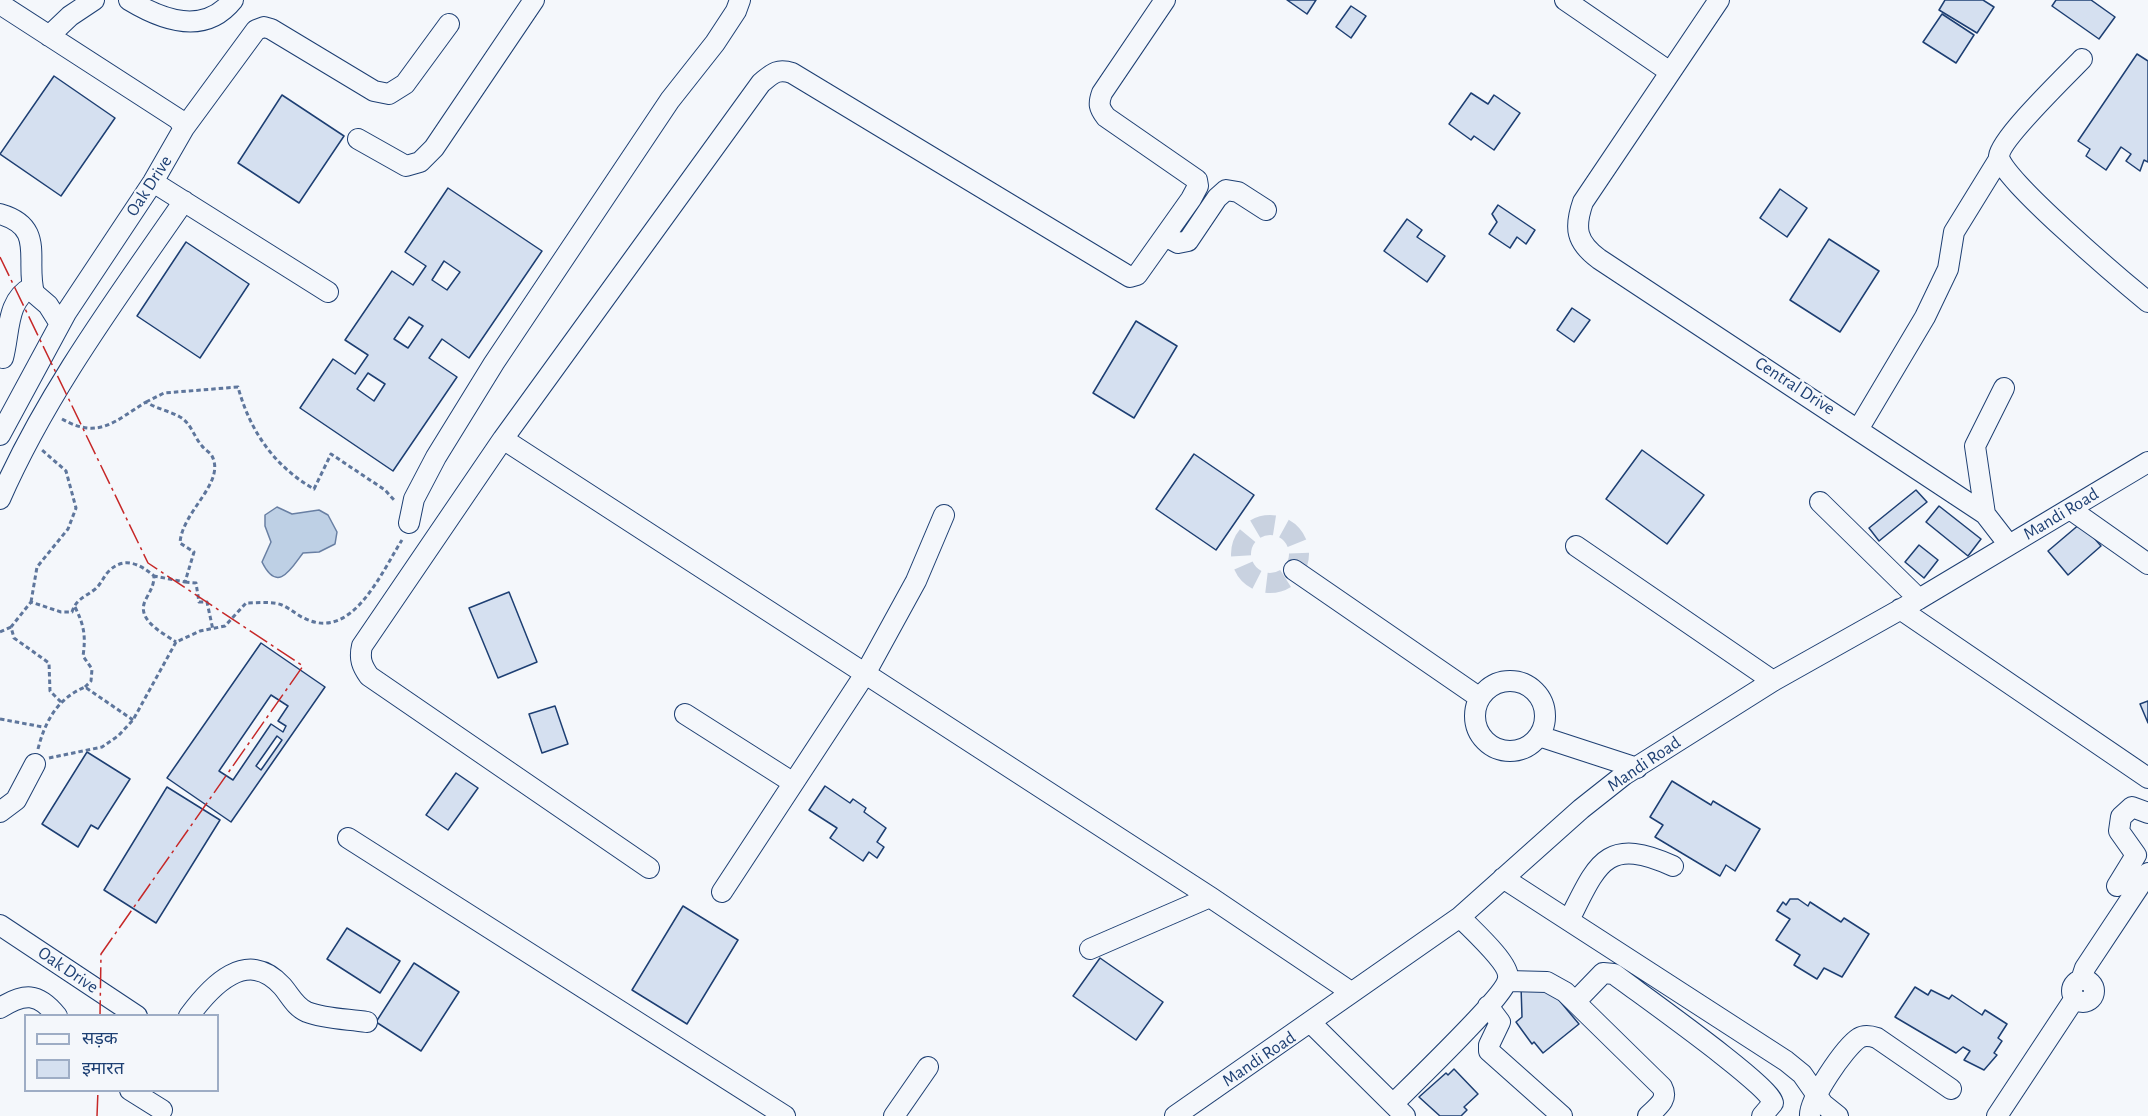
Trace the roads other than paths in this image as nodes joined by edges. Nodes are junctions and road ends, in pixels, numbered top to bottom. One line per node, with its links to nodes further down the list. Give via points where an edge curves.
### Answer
1 (94, 0): 11 (street)
2 (129, 0): 3 (street, via 164,19 187,22 212,18)
3 (233, 0)
4 (534, 0): 15 (street, via 434,148 420,162 406,166)
5 (740, 0): 37 (street, via 726,27 670,100 494,363 436,457 414,499)
6 (1165, 0): 21 (street, via 1099,102 1106,117 1197,180 1195,193)
7 (1565, 0): 13 (street)
8 (1719, 0): 13 (street)
9 (0, 4): 11 (street)
10 (449, 24): 14 (street, Oak Drive, via 405,84 389,94 374,91 272,29 256,30)
11 (49, 36): 14 (street, via 178,119)
12 (2082, 59): 16 (street, via 2014,132 2002,147)
13 (1670, 72): 28 (street, Central Drive, via 1584,202 1577,232 1588,251 1599,259)
14 (184, 128): 17 (street, Oak Drive)
15 (358, 139)
16 (1999, 159): 24 (street, via 2005,171 2040,206); 28 (street, via 1954,232 1948,269 1925,317)
17 (153, 182): 18 (street); 25 (street, Oak Drive)
18 (184, 201): 23 (street); 32 (street, via 82,349 24,445)
19 (1266, 210): 21 (street, via 1238,192 1226,190 1188,241 1178,243)
20 (0, 214): 22 (street, via 13,218 32,243)
21 (1165, 236): 30 (street, via 1137,274 1130,277 792,73 775,71 754,92)
22 (32, 286): 25 (street); 26 (street, via 15,301)
23 (328, 292)
24 (2148, 302)
25 (60, 324): 29 (street, Oak Drive)
26 (3, 358)
27 (2004, 388): 35 (street, via 1975,446)
28 (1859, 428): 35 (street, Central Drive)
29 (0, 435)
30 (503, 439): 44 (street); 57 (street, via 362,646 362,666 369,676)
31 (2148, 462): 34 (street, Mandi Road)
32 (0, 499)
33 (1820, 502): 42 (street)
34 (2070, 509): 38 (street, Mandi Road); 40 (street)
35 (1985, 514): 38 (street, Central Drive)
36 (944, 515): 44 (street, via 916,581)
37 (409, 523)
38 (2009, 545): 42 (street, Mandi Road)
39 (1576, 546): 45 (street)
40 (2148, 564)
41 (1294, 570): 46 (street)
42 (1919, 599): 43 (street, Mandi Road)
43 (1900, 609): 45 (street, Mandi Road); 51 (street)
44 (865, 674): 52 (street); 62 (street)
45 (1773, 681): 50 (street, Mandi Road)
46 (1480, 698): 48 (street, via 1475,719 1492,745 1512,751); 48 (street, via 1496,684 1508,681 1529,686 1545,714)
47 (686, 714): 52 (street)
48 (1539, 736): 50 (street)
49 (35, 764): 53 (street, via 16,800)
50 (1637, 768): 59 (street, Mandi Road, via 1590,802)
51 (2148, 778)
52 (792, 782): 61 (street)
53 (0, 812)
54 (2148, 813): 60 (street, via 2132,807 2121,817 2119,831 2136,855)
55 (348, 838): 84 (street)
56 (1673, 866): 64 (street, via 1638,853 1606,860 1594,872)
57 (648, 868)
58 (2148, 873): 92 (street, via 2085,968 2078,989)
59 (1503, 878): 63 (street, Mandi Road); 64 (street)
60 (2117, 886)
61 (722, 892)
62 (1210, 897): 66 (street); 68 (street)
63 (1460, 916): 67 (street, via 1500,960); 68 (street, Mandi Road)
64 (1569, 920): 81 (street, via 1786,1061 1802,1074)
65 (0, 925): 73 (street, Oak Drive)
66 (1090, 949)
67 (1508, 981): 69 (street, via 1547,982); 70 (street)
68 (1351, 992): 76 (street, Mandi Road)
69 (1575, 1002): 88 (street, via 1662,1086 1662,1103); 89 (street, via 1603,973 1614,974 1768,1094 1773,1103)
70 (1488, 1006): 82 (street); 87 (street, via 1500,1022 1489,1051)
71 (0, 1008): 72 (street, via 16,998 33,997)
72 (55, 1014)
73 (133, 1014)
74 (190, 1014): 75 (street, via 222,979 252,970 269,975 307,1012)
75 (367, 1022)
76 (1311, 1023): 82 (street); 86 (street, Mandi Road)
77 (928, 1067): 85 (street)
78 (1951, 1089): 81 (street, via 1877,1038 1864,1036 1853,1043)
79 (133, 1092): 83 (street)
80 (156, 1092): 83 (street)
81 (1816, 1094): 90 (street); 91 (street)
82 (1399, 1110)
83 (165, 1113)
84 (785, 1116)
85 (894, 1116)
86 (1175, 1116)
87 (1562, 1116)
88 (1648, 1116)
89 (1762, 1116)
90 (1810, 1116)
91 (1838, 1116)
92 (1997, 1116)

